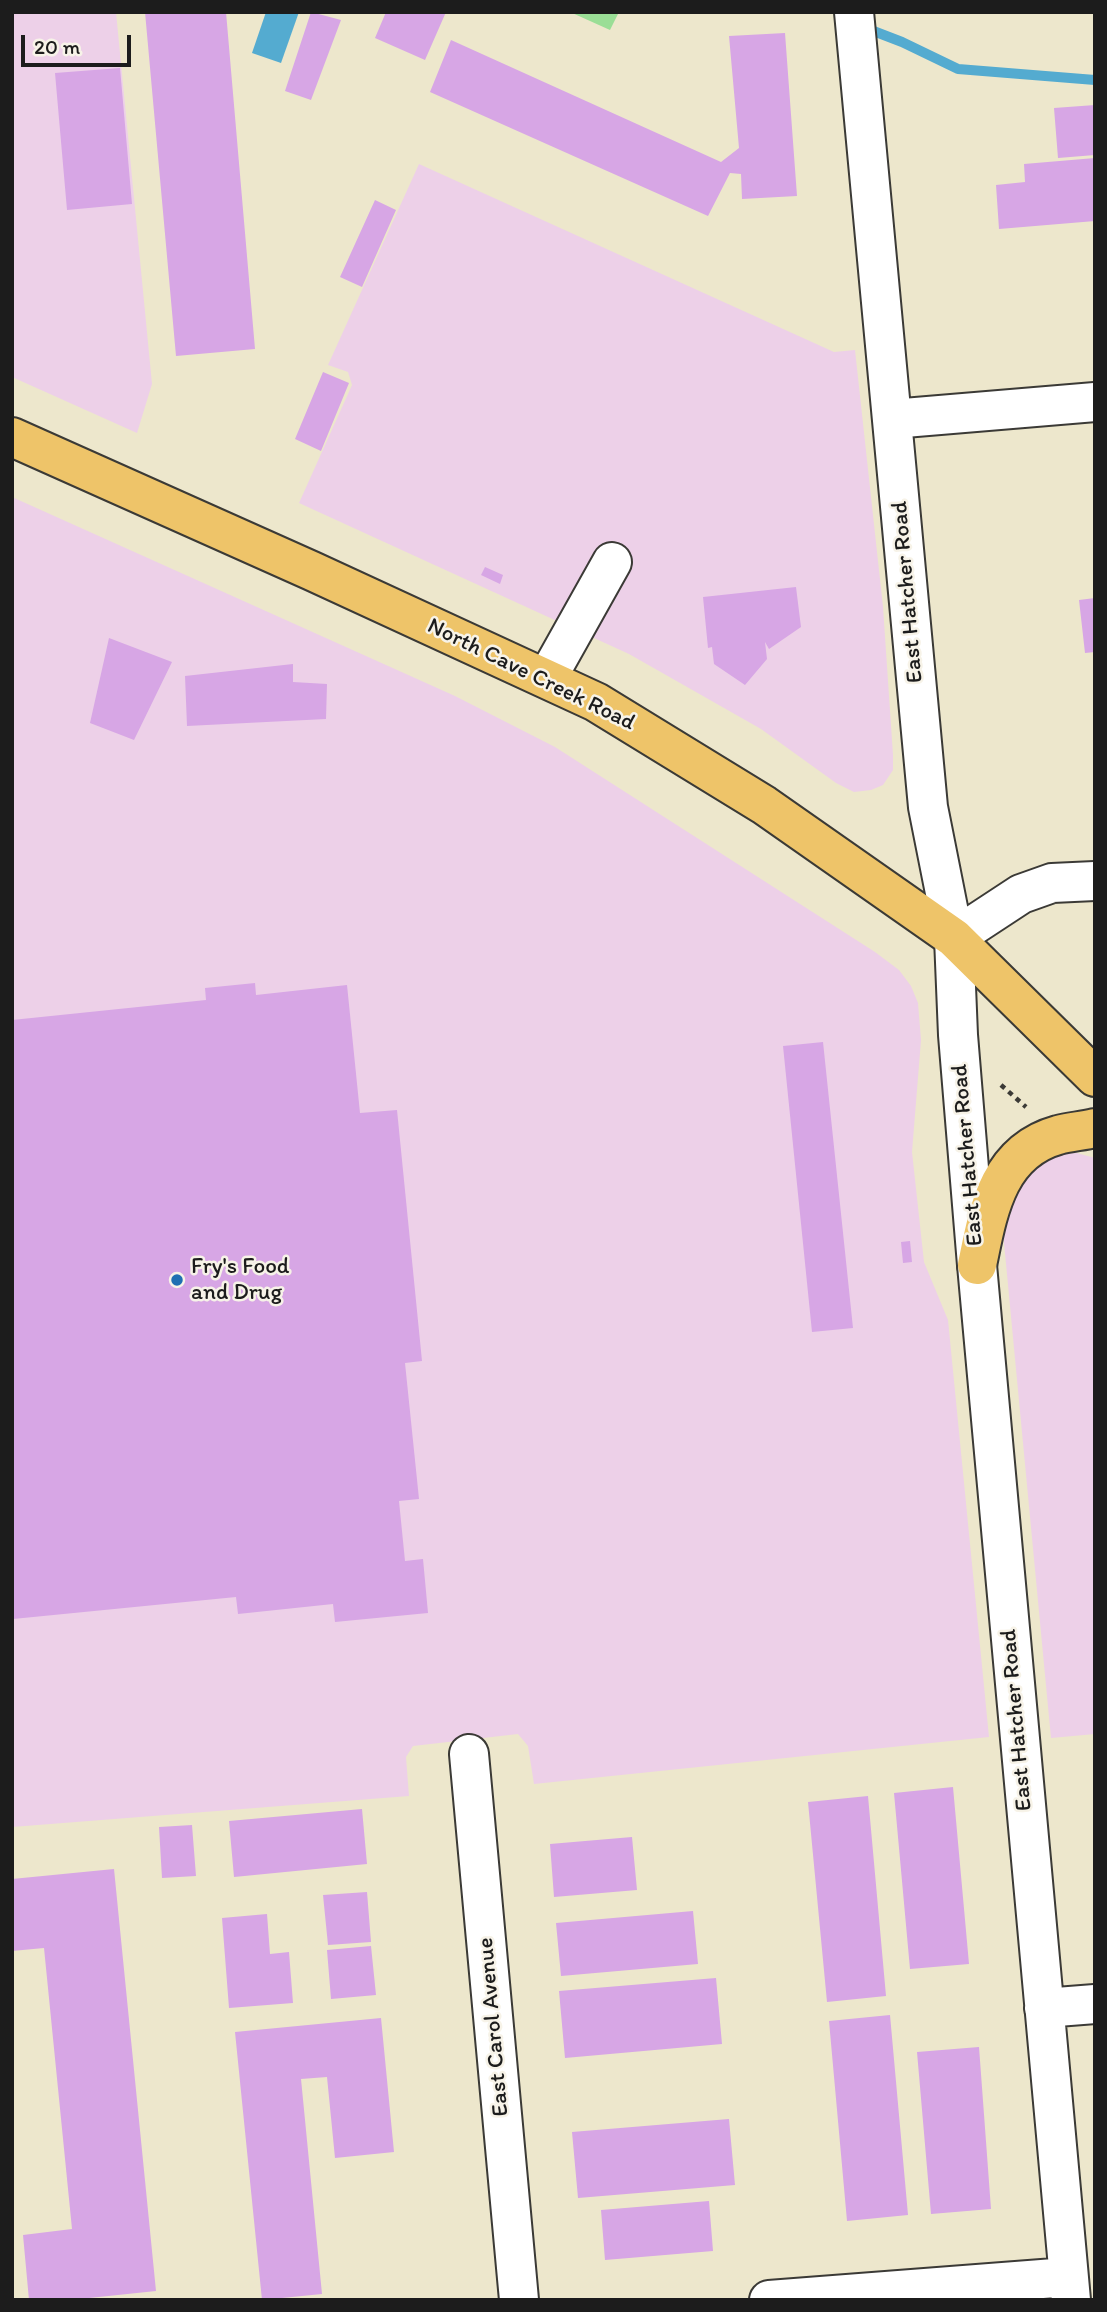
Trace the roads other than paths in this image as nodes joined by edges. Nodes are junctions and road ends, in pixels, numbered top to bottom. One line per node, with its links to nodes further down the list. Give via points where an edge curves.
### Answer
1 (854, 12): 3 (street, East Hatcher Road)
2 (1095, 401): 3 (street)
3 (892, 419): 8 (street, East Hatcher Road, via 928,807)
4 (12, 437): 6 (main road, North Cave Creek Road)
5 (612, 562): 6 (street)
6 (547, 678): 8 (main road, North Cave Creek Road, via 596,702 764,805)
7 (1095, 881): 8 (street, via 1052,883 1021,894)
8 (954, 938): 9 (main road, North Cave Creek Road); 11 (street, East Hatcher Road)
9 (1095, 1077)
10 (1095, 1128): 11 (main road, via 1055,1136 1029,1148 1009,1166 989,1206)
11 (977, 1265): 14 (street, East Hatcher Road)
12 (469, 1754): 16 (street, East Carol Avenue)
13 (1095, 2004): 14 (street)
14 (1044, 2008): 15 (street, East Hatcher Road)
15 (1070, 2288): 17 (street)
16 (519, 2300)
17 (769, 2300)

